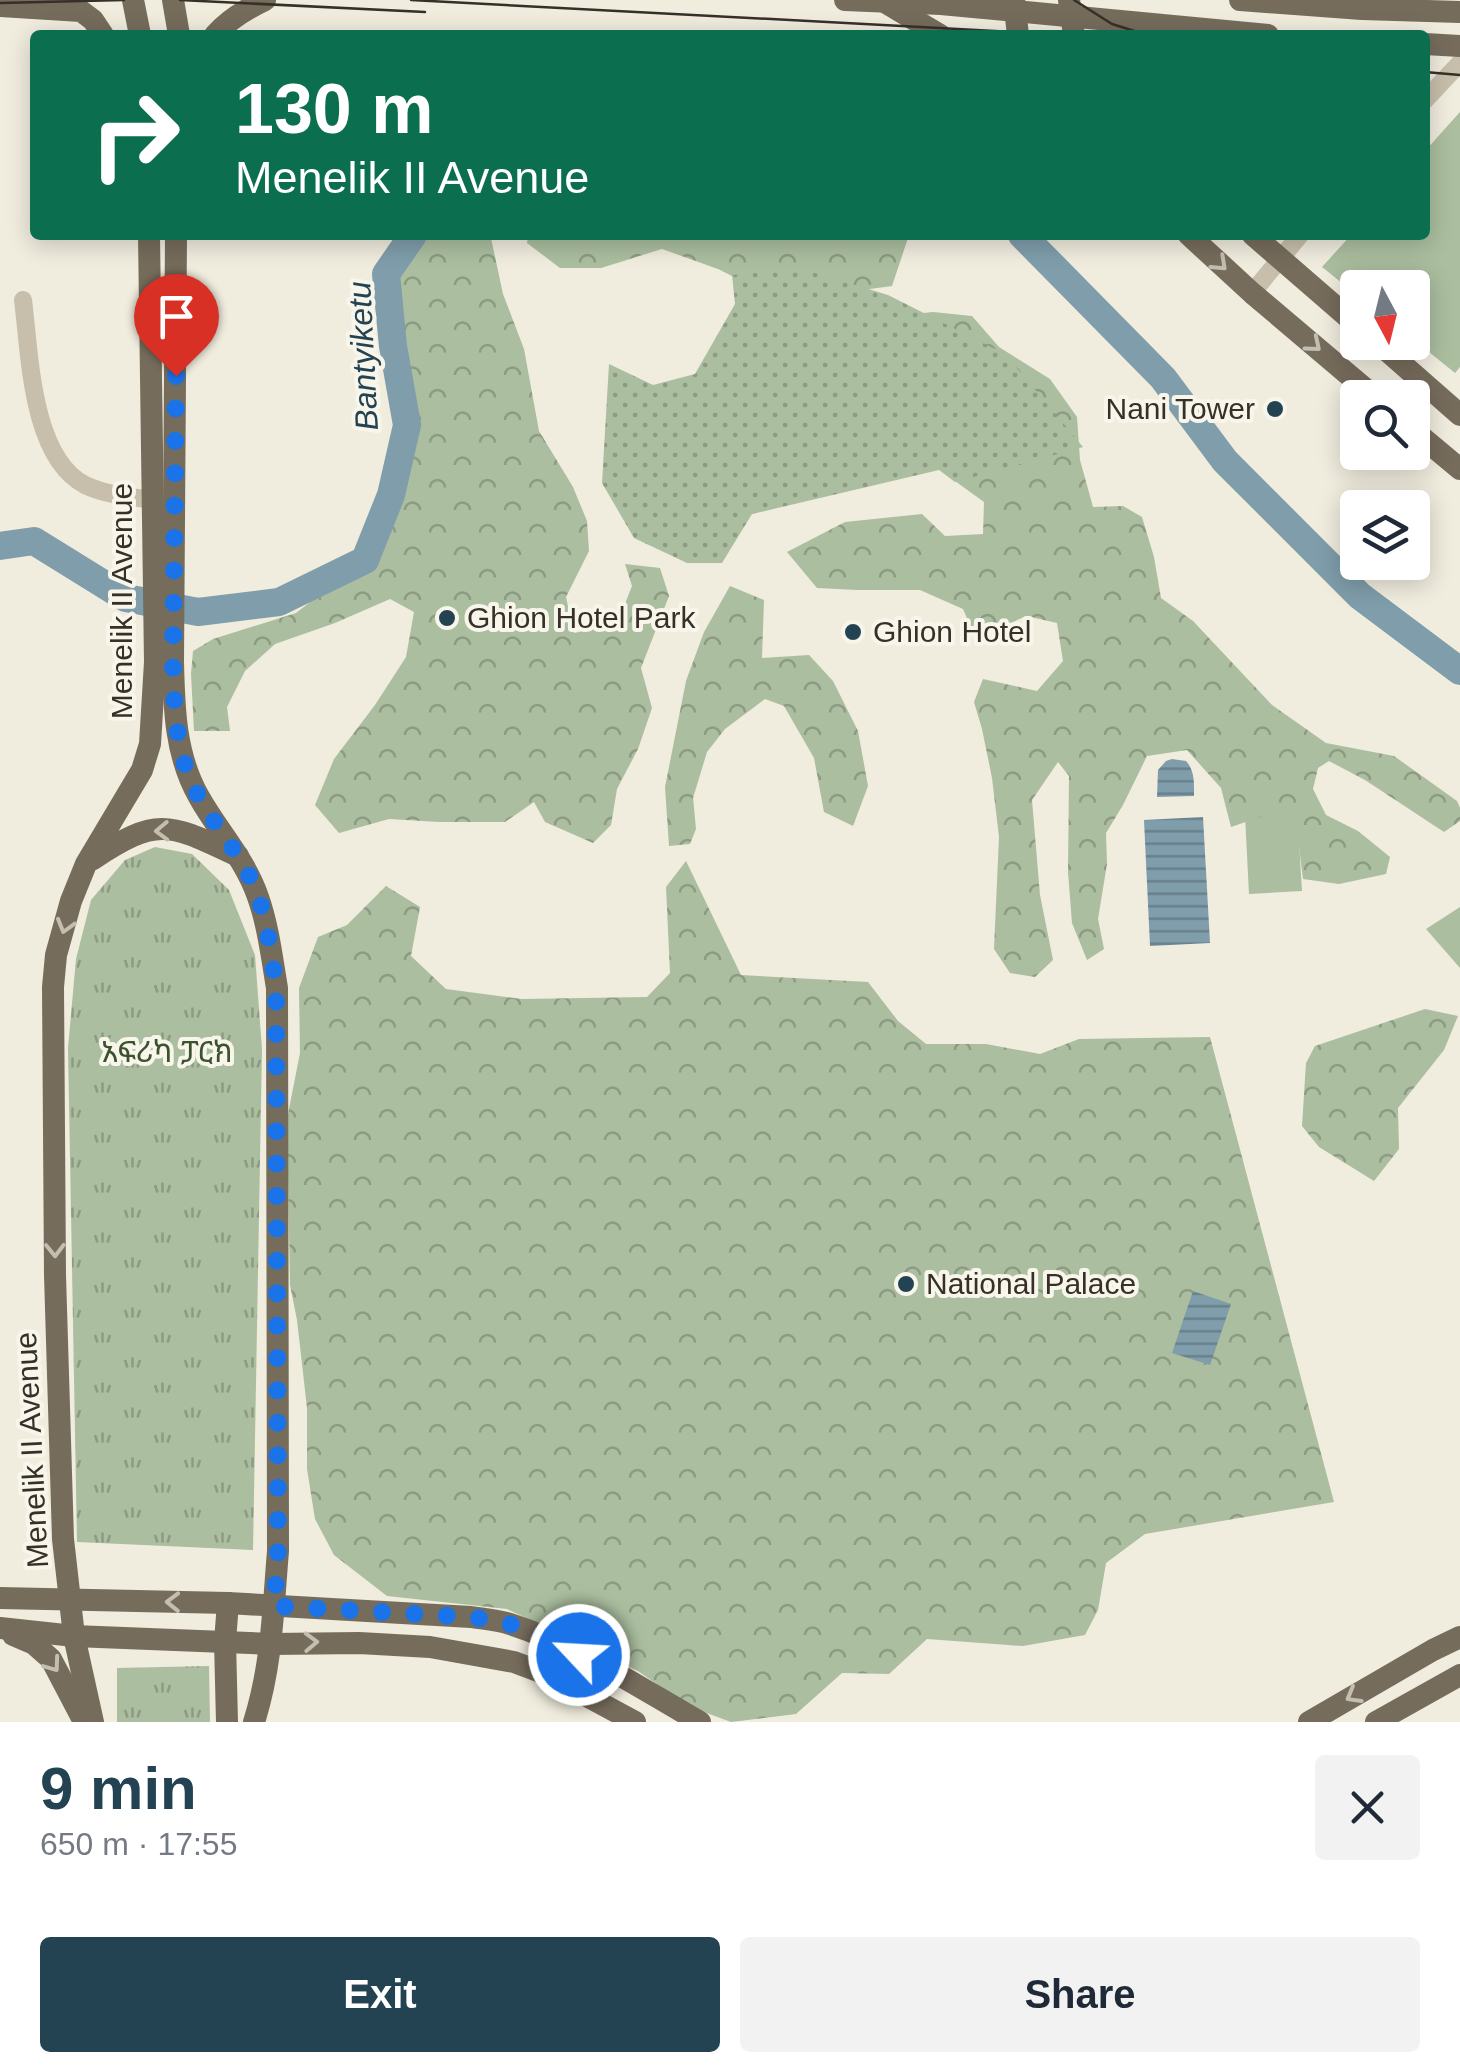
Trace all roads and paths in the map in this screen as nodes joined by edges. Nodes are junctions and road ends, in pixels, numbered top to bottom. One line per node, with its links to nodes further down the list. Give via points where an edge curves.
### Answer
1 (133, 0): 12 (main road)
2 (172, 0): 13 (main road)
3 (265, 0): 14 (main road)
4 (845, 0): 6 (main road)
5 (1240, 0): 8 (main road)
6 (885, 2): 9 (main road); 15 (main road)
7 (0, 6): 11 (main road, via 80,11)
8 (1460, 12)
9 (1016, 16): 10 (main road)
10 (1072, 18): 16 (main road)
11 (100, 30)
12 (139, 30)
13 (178, 30)
14 (220, 30)
15 (932, 30)
16 (1153, 30)
17 (1430, 44): 18 (main road)
18 (1460, 46)
19 (1460, 63): 20 (street)
20 (1430, 95)
21 (149, 240): 35 (main road, Menelik II Avenue)
22 (176, 240): 35 (main road, Menelik II Avenue)
23 (1194, 240): 27 (main road, one-way to 27)
24 (1259, 240): 26 (main road)
25 (1296, 240): 26 (street)
26 (1280, 259): 27 (street); 29 (main road)
27 (1252, 293): 31 (main road, one-way to 31)
28 (24, 300): 35 (street, via 34,388 54,456 84,485)
29 (1340, 311)
30 (1397, 360): 32 (main road)
31 (1355, 380)
32 (1460, 415)
33 (1430, 443): 34 (main road)
34 (1460, 469)
35 (161, 510): 36 (main road, Menelik II Avenue)
36 (164, 662): 37 (main road, Menelik II Avenue, via 185,767); 38 (main road, Menelik II Avenue, via 142,770)
37 (241, 858): 38 (main road, one-way to 38, via 170,828 125,838); 42 (main road, Menelik II Avenue, via 259,898 276,988)
38 (86, 864): 40 (main road, Menelik II Avenue, one-way to 40, via 56,955 53,987 57,1332)
39 (0, 1598): 40 (main road)
40 (70, 1599): 41 (main road, one-way to 40); 45 (main road, Menelik II Avenue)
41 (228, 1603): 42 (main road); 47 (main road)
42 (274, 1606): 43 (main road); 48 (main road, Menelik II Avenue)
43 (433, 1614): 49 (main road); 58 (main road, via 507,1623 546,1638)
44 (0, 1629): 45 (main road); 53 (main road, one-way to 53, via 52,1659)
45 (74, 1636): 47 (main road); 54 (main road, Menelik II Avenue)
46 (1460, 1637): 50 (main road)
47 (226, 1642): 48 (main road); 55 (main road)
48 (272, 1644): 49 (main road, one-way to 49); 56 (main road, Menelik II Avenue)
49 (430, 1647): 57 (main road, via 514,1662)
50 (1405, 1666): 52 (main road); 59 (main road, one-way to 59)
51 (1460, 1675): 52 (main road)
52 (1422, 1694): 60 (main road)
53 (84, 1722)
54 (93, 1722)
55 (227, 1722)
56 (254, 1722)
57 (635, 1722)
58 (700, 1722)
59 (1309, 1722)
60 (1376, 1722)

